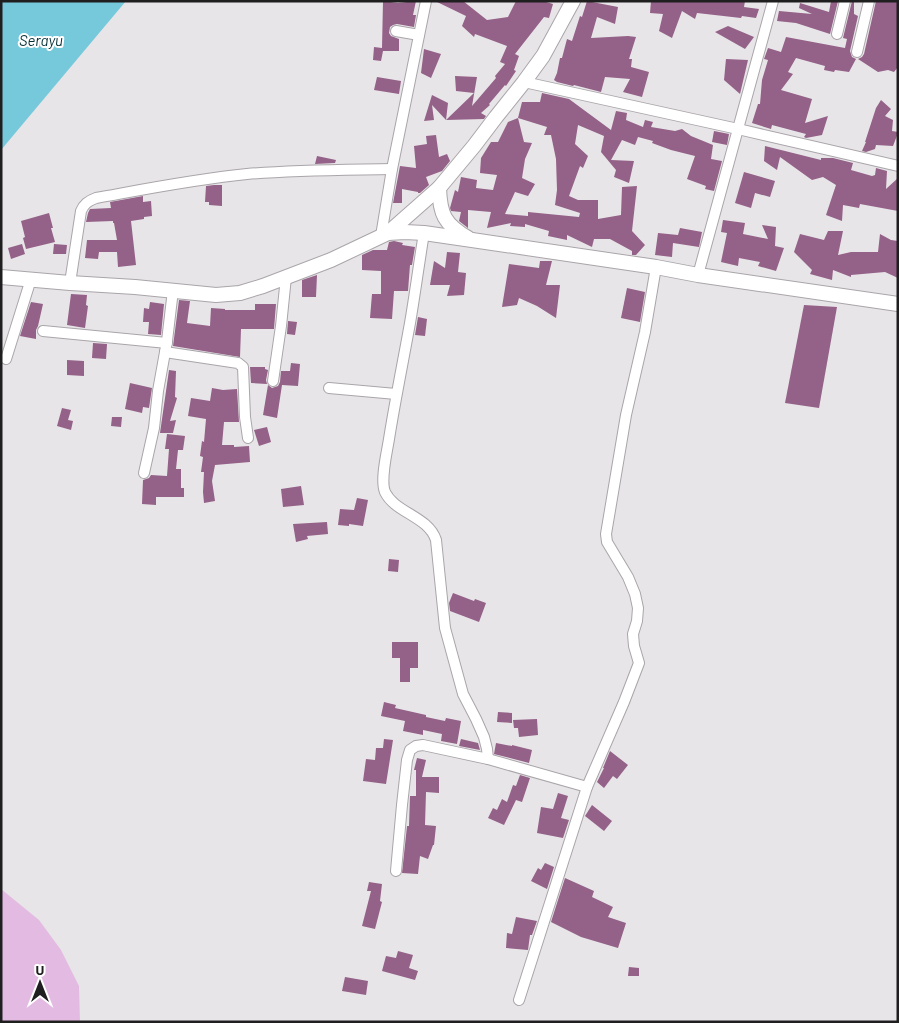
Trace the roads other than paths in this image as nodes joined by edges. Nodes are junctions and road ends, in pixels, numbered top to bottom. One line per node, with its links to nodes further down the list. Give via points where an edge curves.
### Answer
1 (426, 1): 8 (street)
2 (573, 1): 10 (main road, via 543,56)
3 (773, 1): 11 (street)
4 (844, 1): 7 (street)
5 (870, 1): 9 (street)
6 (396, 31): 8 (street)
7 (837, 34)
8 (419, 35): 13 (street)
9 (857, 52)
10 (524, 82): 11 (street); 14 (main road)
11 (738, 129): 12 (street); 19 (street)
12 (898, 166)
13 (392, 169): 16 (street); 23 (street, via 246,174 89,200 81,211)
14 (440, 188): 16 (main road); 17 (main road, via 442,213 456,231)
15 (424, 233): 16 (main road); 17 (main road); 31 (street)
16 (385, 234): 21 (main road)
17 (472, 240): 18 (main road)
18 (656, 267): 19 (main road); 35 (street, via 606,534 607,542 635,594 638,608 633,634 639,663)
19 (698, 275): 25 (main road)
20 (1, 277): 22 (main road)
21 (286, 277): 24 (main road, via 240,293); 29 (street)
22 (31, 279): 23 (main road); 28 (street)
23 (70, 283): 24 (main road)
24 (173, 290): 27 (street)
25 (898, 304)
26 (43, 331): 27 (street)
27 (166, 347): 32 (street, via 238,363 243,367 244,418); 33 (street)
28 (6, 359)
29 (273, 381)
30 (329, 388): 31 (street)
31 (396, 394): 34 (street, via 383,477 384,491 392,501 434,532 445,628 464,694 484,737)
32 (248, 438)
33 (144, 473)
34 (488, 759): 35 (street); 36 (street, via 423,745 410,750)
35 (587, 787): 37 (street)
36 (396, 871)
37 (519, 1000)

